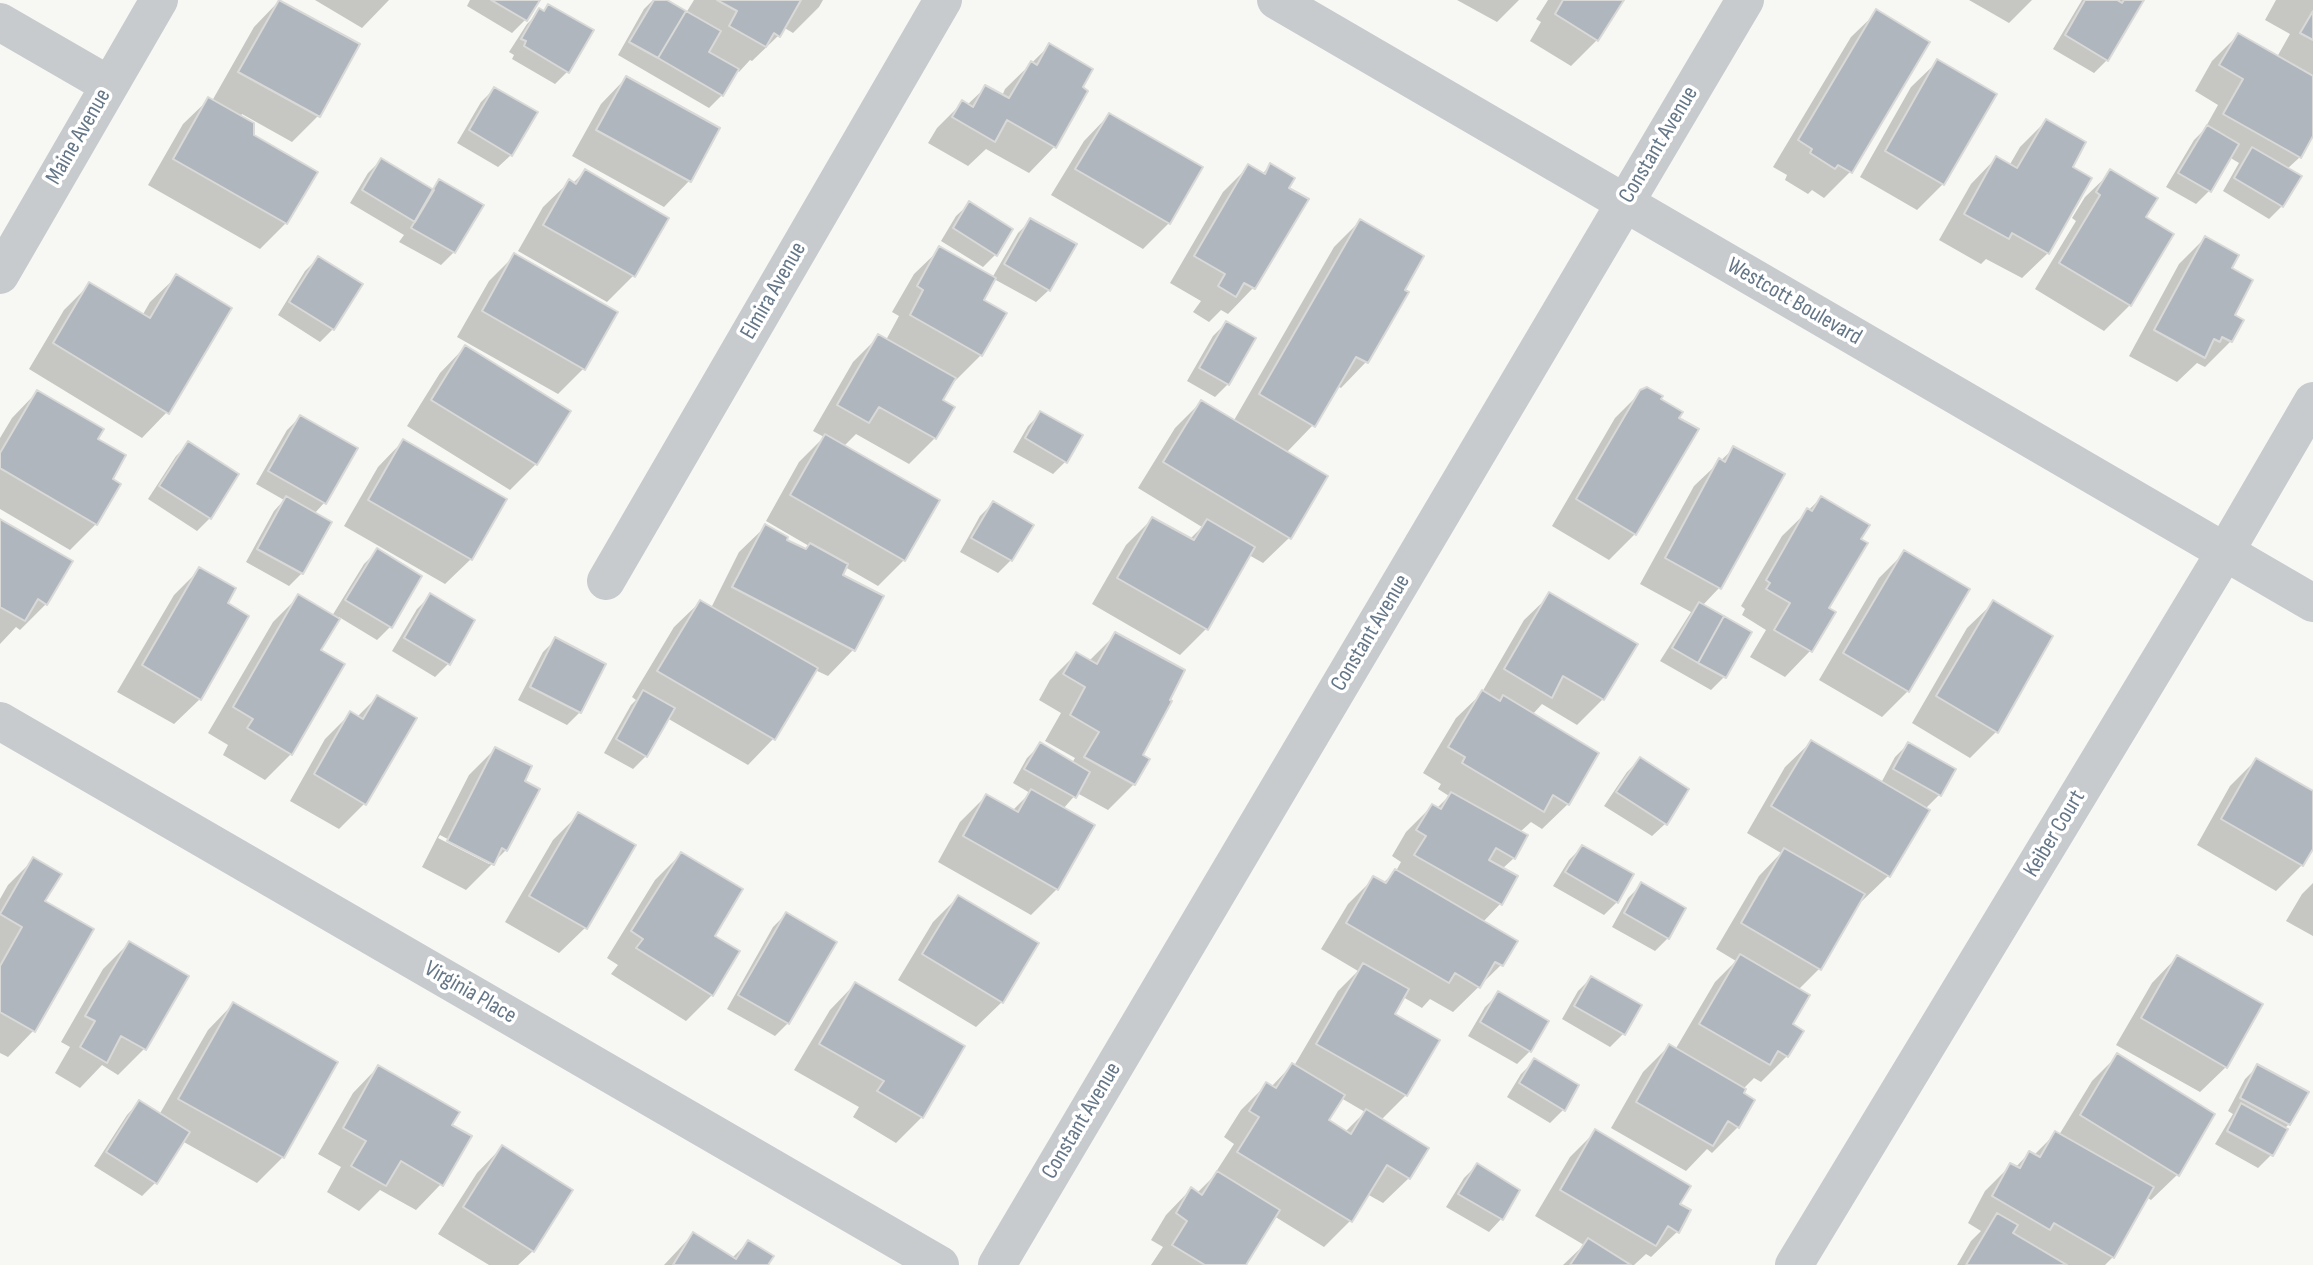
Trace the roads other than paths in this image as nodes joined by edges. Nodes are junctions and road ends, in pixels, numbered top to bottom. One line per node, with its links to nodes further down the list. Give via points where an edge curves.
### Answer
1 (159, 0): 6 (street, Maine Avenue)
2 (943, 0): 11 (street, Elmira Avenue)
3 (1276, 0): 7 (street, Westcott Boulevard)
4 (1745, 0): 7 (street, Constant Avenue)
5 (0, 22): 6 (street)
6 (109, 85): 8 (street, Maine Avenue)
7 (1625, 203): 10 (street, Westcott Boulevard); 15 (street, Constant Avenue)
8 (0, 275)
9 (2313, 401): 10 (street, Keiber Court)
10 (2225, 552): 12 (street, Westcott Boulevard); 16 (street, Keiber Court)
11 (606, 581)
12 (2313, 603)
13 (0, 721): 14 (street, Virginia Place)
14 (940, 1265)
15 (997, 1265)
16 (1794, 1265)

